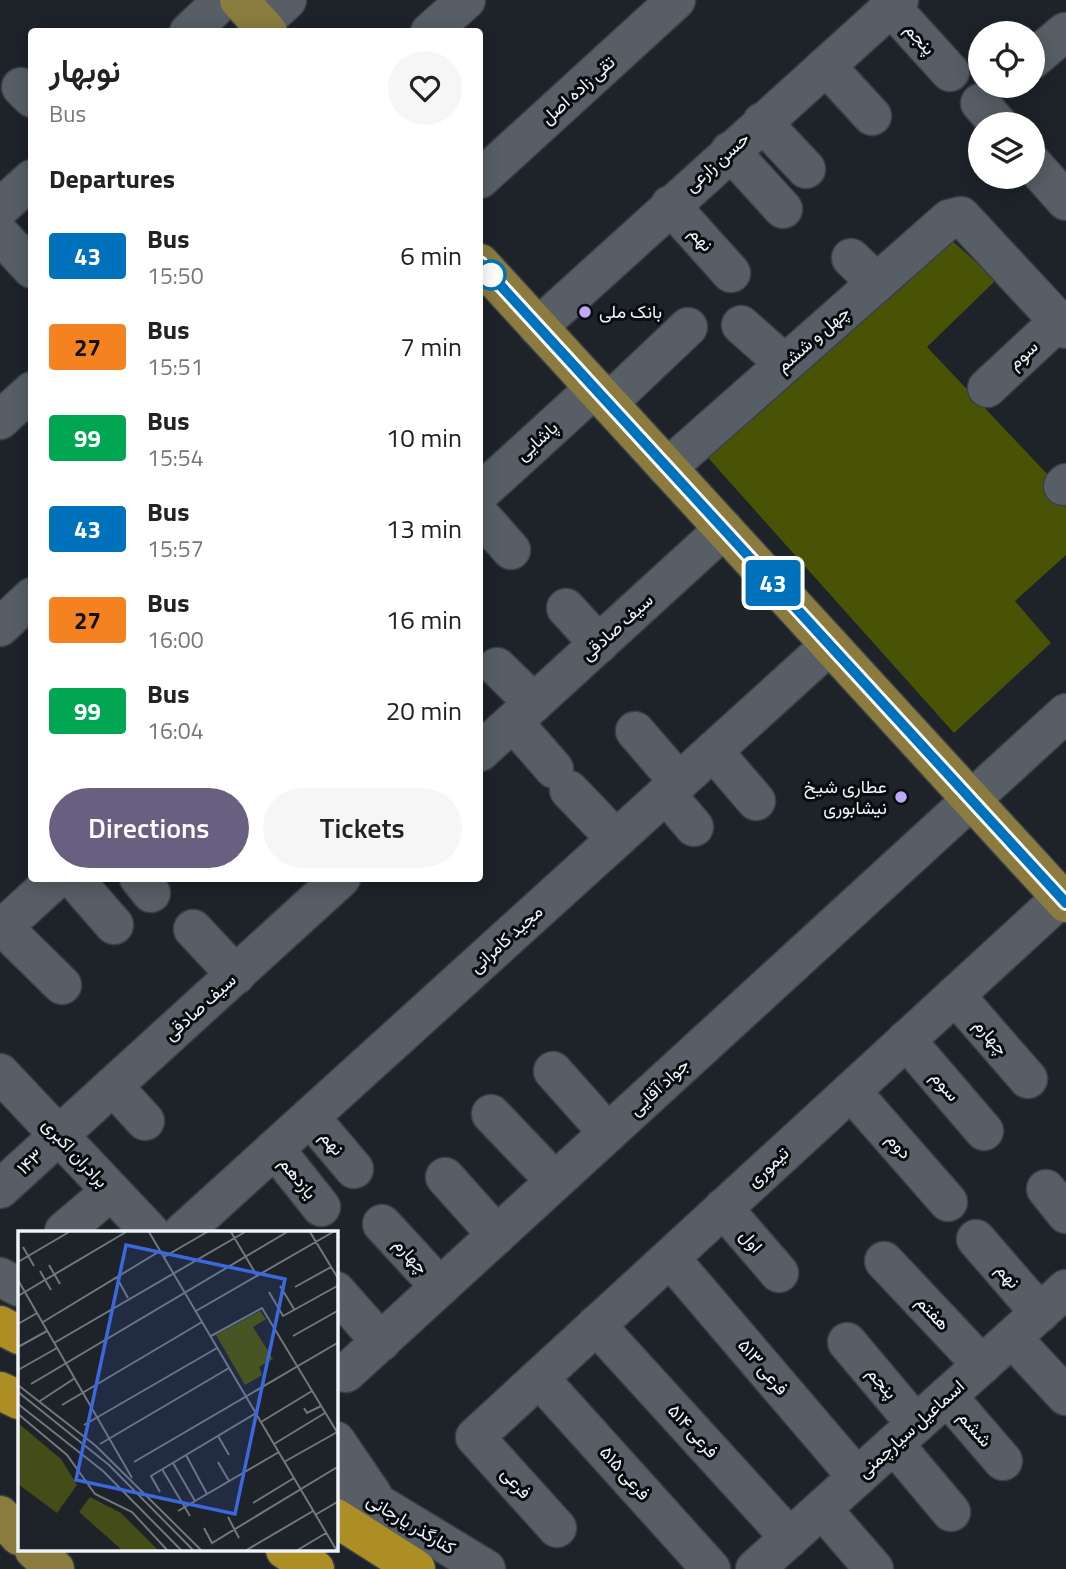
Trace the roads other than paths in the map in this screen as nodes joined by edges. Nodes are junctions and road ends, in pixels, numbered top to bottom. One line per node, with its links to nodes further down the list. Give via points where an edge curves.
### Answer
1 (223, 0): 5 (street)
2 (466, 0): 6 (street)
3 (676, 0): 13 (street, تقی زاده اصل)
4 (885, 6): 7 (street, حسن زارعی); 8 (street, پنجم)
5 (193, 28)
6 (434, 28)
7 (826, 66): 9 (street); 10 (street, حسن زارعی)
8 (950, 72)
9 (872, 116)
10 (762, 122): 11 (street, حسن زارعی); 12 (street)
11 (730, 152): 17 (street, حسن زارعی); 18 (street)
12 (806, 169)
13 (483, 176)
14 (1045, 178): 16 (street)
15 (8, 201): 19 (street)
16 (1066, 201)
17 (670, 205): 21 (street, نهم); 24 (street, حسن زارعی)
18 (783, 209)
19 (28, 258)
20 (483, 266): 24 (main road)
21 (731, 273)
22 (741, 325): 26 (street)
23 (1062, 325): 26 (street, چهل و ششم, via 961,216 864,271); 27 (street, سوم)
24 (538, 327): 29 (main road)
25 (688, 327): 29 (street, پاشایی)
26 (785, 364): 31 (street, چهل و ششم)
27 (987, 388)
28 (28, 395): 30 (street)
29 (601, 396): 31 (main road); 32 (street, پاشایی)
30 (0, 420)
31 (667, 468): 34 (main road)
32 (483, 491)
33 (483, 518): 35 (street)
34 (724, 529): 39 (street, سیف صادقی); 40 (main road)
35 (511, 550)
36 (28, 601): 38 (street)
37 (566, 608): 39 (street)
38 (0, 627)
39 (599, 644): 42 (street, سیف صادقی)
40 (830, 645): 46 (street, مجید کامرانی); 48 (main road)
41 (497, 667): 42 (street)
42 (523, 712): 45 (street, سیف صادقی); 51 (street, via 561,780)
43 (1066, 713): 48 (street, جواد آقایی)
44 (635, 730): 47 (street)
45 (483, 749)
46 (713, 751): 47 (street, مجید کامرانی); 49 (street)
47 (673, 788): 50 (street); 51 (street, مجید کامرانی)
48 (971, 800): 55 (main road); 72 (street, جواد آقایی)
49 (756, 801)
50 (694, 827)
51 (616, 839): 69 (street, مجید کامرانی)
52 (53, 882): 57 (street)
53 (76, 882): 56 (street)
54 (322, 884): 59 (street, سیف صادقی)
55 (1063, 900): 61 (street, تیموری)
56 (114, 925)
57 (2, 929): 60 (street)
58 (193, 929): 59 (street)
59 (236, 975): 66 (street, سیف صادقی)
60 (62, 985)
61 (955, 995): 62 (street, تیموری); 65 (street, چهارم)
62 (906, 1040): 67 (street, تیموری); 71 (street, سوم)
63 (553, 1071): 72 (street)
64 (0, 1073): 73 (street, برادران اکبری)
65 (1028, 1079)
66 (113, 1086): 70 (street); 73 (street, سیف صادقی)
67 (851, 1091): 80 (street, دوم); 82 (street, تیموری)
68 (491, 1114): 77 (street)
69 (310, 1117): 74 (street, مجید کامرانی); 75 (street, نهم)
70 (145, 1121)
71 (984, 1131)
72 (608, 1133): 77 (street, جواد آقایی)
73 (59, 1135): 78 (street, ۱۴۳); 79 (street, برادران اکبری)
74 (275, 1149): 81 (street, یازدهم); 86 (street, مجید کامرانی)
75 (354, 1169)
76 (445, 1177): 87 (street)
77 (555, 1181): 87 (street, جواد آقایی)
78 (0, 1189)
79 (111, 1191): 84 (street); 85 (street, برادران اکبری)
80 (948, 1202)
81 (321, 1207)
82 (723, 1208): 89 (street, تیموری); 91 (street, اول)
83 (382, 1224): 94 (street, چهارم)
84 (64, 1231)
85 (149, 1231)
86 (184, 1231)
87 (497, 1235): 94 (street, جواد آقایی)
88 (975, 1239): 96 (street, نهم)
89 (670, 1258): 98 (street, تیموری); 113 (street, فرعی ۵۱۳)
90 (884, 1261): 102 (street, هفتم)
91 (779, 1273)
92 (0, 1277): 93 (street)
93 (18, 1286)
94 (440, 1287): 100 (street, جواد آقایی)
95 (338, 1293): 100 (street)
96 (1039, 1313): 102 (street, اسماعیل سیارچمنی); 107 (street, نهم)
97 (0, 1325): 99 (highway)
98 (596, 1325): 104 (street, تیموری); 124 (street, فرعی ۵۱۴)
99 (18, 1334)
100 (381, 1342): 103 (street, جواد آقایی)
101 (847, 1342): 109 (street, پنجم)
102 (982, 1365): 106 (street, اسماعیل سیارچمنی)
103 (346, 1373)
104 (539, 1378): 110 (street, تیموری); 129 (street, فرعی ۵۱۵)
105 (0, 1391): 108 (highway)
106 (947, 1396): 109 (street, اسماعیل سیارچمنی); 112 (street, ششم)
107 (1066, 1396)
108 (18, 1400)
109 (905, 1434): 113 (street, اسماعیل سیارچمنی); 117 (street)
110 (475, 1437): 120 (street, فرعی)
111 (338, 1444): 115 (street)
112 (1003, 1461)
113 (857, 1477): 116 (street, اسماعیل سیارچمنی)
114 (338, 1479): 115 (street, کنارگذر یارجانی)
115 (379, 1505): 128 (street, کنارگذر یارجانی)
116 (822, 1509): 124 (street, اسماعیل سیارچمنی); 130 (street)
117 (951, 1512)
118 (0, 1515): 121 (main road)
119 (338, 1519): 127 (highway)
120 (557, 1528)
121 (18, 1535)
122 (36, 1552): 125 (main road)
123 (288, 1552): 126 (highway)
124 (772, 1558)
125 (55, 1569)
126 (316, 1569)
127 (416, 1569)
128 (486, 1569)
129 (711, 1569)
130 (874, 1569)

